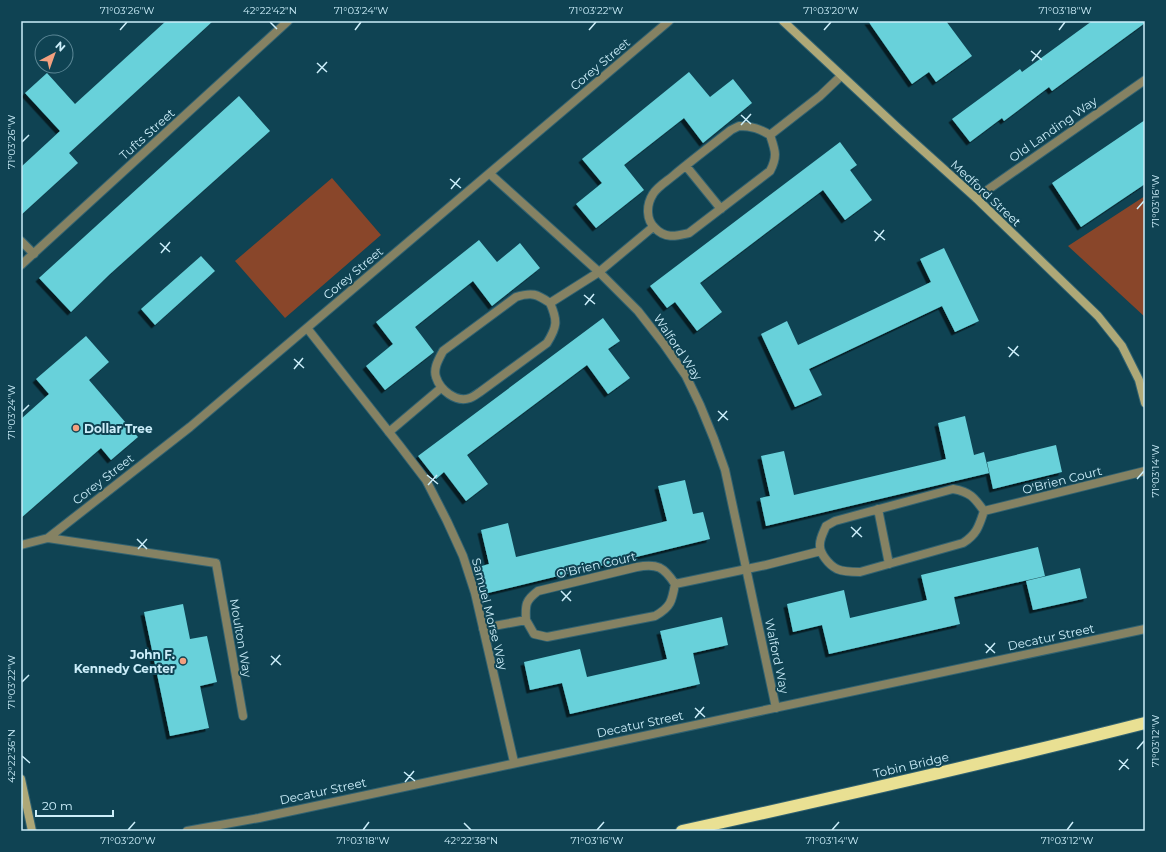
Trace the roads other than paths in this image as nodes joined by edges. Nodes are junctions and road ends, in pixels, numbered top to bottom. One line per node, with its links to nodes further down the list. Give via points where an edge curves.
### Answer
1 (288, 21): 13 (street, Tufts Street)
2 (669, 21): 8 (street, Corey Street)
3 (783, 21): 4 (main road, Medford Street)
4 (841, 76): 6 (street); 9 (main road, Medford Street)
5 (1145, 80): 9 (street, Old Landing Way)
6 (770, 135): 7 (street, via 750,126 739,126); 10 (street, via 775,149 775,161 770,171)
7 (686, 166): 10 (street); 11 (street, via 653,194 648,210 649,220)
8 (490, 174): 15 (street, Walford Way); 17 (street, Corey Street)
9 (976, 198): 19 (main road, Medford Street, via 1098,316 1122,346 1139,380)
10 (721, 209): 11 (street, via 689,232 677,236 666,236)
11 (653, 226): 15 (street)
12 (21, 241): 13 (street)
13 (34, 254): 14 (street, Tufts Street)
14 (21, 265)
15 (599, 272): 16 (street); 28 (street, Walford Way, via 638,311 686,376 714,438 724,470)
16 (550, 303): 18 (street, via 538,295 516,297 444,351 437,361 435,376); 18 (street, via 556,317 554,333 547,343 469,399 456,399)
17 (307, 328): 20 (street, Samuel Morse Way); 24 (street, Corey Street, via 190,427)
18 (441, 388): 20 (street)
19 (1145, 403)
20 (389, 432): 31 (street, Samuel Morse Way, via 426,480 447,521 463,556)
21 (1145, 471): 23 (street, O'Brien Court)
22 (878, 509): 23 (street, via 953,489 965,491); 26 (street, via 826,526 820,544); 27 (street)
23 (984, 511): 27 (street, via 972,537 963,543)
24 (48, 538): 25 (street); 34 (street, Moulton Way, via 216,563)
25 (21, 545)
26 (821, 551): 27 (street, via 837,568 848,571 860,572); 28 (street)
27 (889, 564)
28 (746, 569): 29 (street); 33 (street, Walford Way)
29 (674, 584): 30 (street, via 671,602 664,611 655,616 547,638 534,634); 30 (street, O'Brien Court, via 667,573 655,566 629,568 538,591 528,599 525,608)
30 (526, 620): 31 (street)
31 (483, 628): 36 (street, Samuel Morse Way)
32 (1145, 629): 33 (street, Decatur Street)
33 (776, 708): 36 (street, Decatur Street)
34 (243, 716)
35 (1145, 723): 40 (highway, Tobin Bridge); 41 (highway, Tobin Bridge, via 928,777)
36 (514, 762): 39 (street, Decatur Street, via 259,818)
37 (21, 779): 38 (main road)
38 (32, 831)
39 (187, 831)
40 (682, 831)
41 (686, 831)

